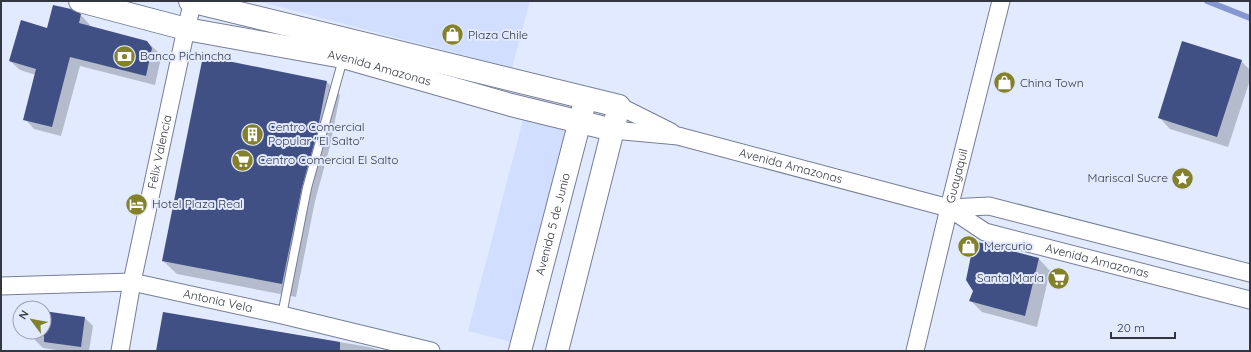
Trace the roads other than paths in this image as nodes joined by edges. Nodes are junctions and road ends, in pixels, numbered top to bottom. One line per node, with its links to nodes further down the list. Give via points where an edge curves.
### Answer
1 (80, 1): 4 (main road, Avenida Amazonas)
2 (192, 1): 4 (street, Félix Valencia); 5 (main road, Avenida Amazonas)
3 (1001, 1): 11 (street, Guayaquil)
4 (186, 29): 5 (main road, Avenida Amazonas); 13 (street, Félix Valencia)
5 (346, 48): 6 (main road, Avenida Amazonas); 8 (main road, Avenida Amazonas, via 511,105); 16 (lane, via 307,188)
6 (586, 98): 7 (main road, Avenida Amazonas); 8 (main road, Avenida 5 de Junio)
7 (619, 106): 9 (main road); 10 (street, Avenida Amazonas)
8 (580, 123): 9 (main road, Avenida Amazonas); 19 (main road, Avenida 5 de Junio)
9 (613, 130): 10 (street, Avenida Amazonas); 20 (main road)
10 (678, 136): 11 (street, Avenida Amazonas)
11 (949, 208): 12 (street, Avenida Amazonas, via 989,206); 15 (street, Avenida Amazonas, via 985,232); 21 (street, Guayaquil)
12 (1250, 273)
13 (132, 282): 14 (street, Antonia Vela); 16 (street, Antonia Vela); 17 (street, Félix Valencia)
14 (1, 286)
15 (1250, 300)
16 (282, 315): 18 (street, Antonia Vela)
17 (120, 351)
18 (431, 351)
19 (520, 351)
20 (557, 351)
21 (915, 351)

